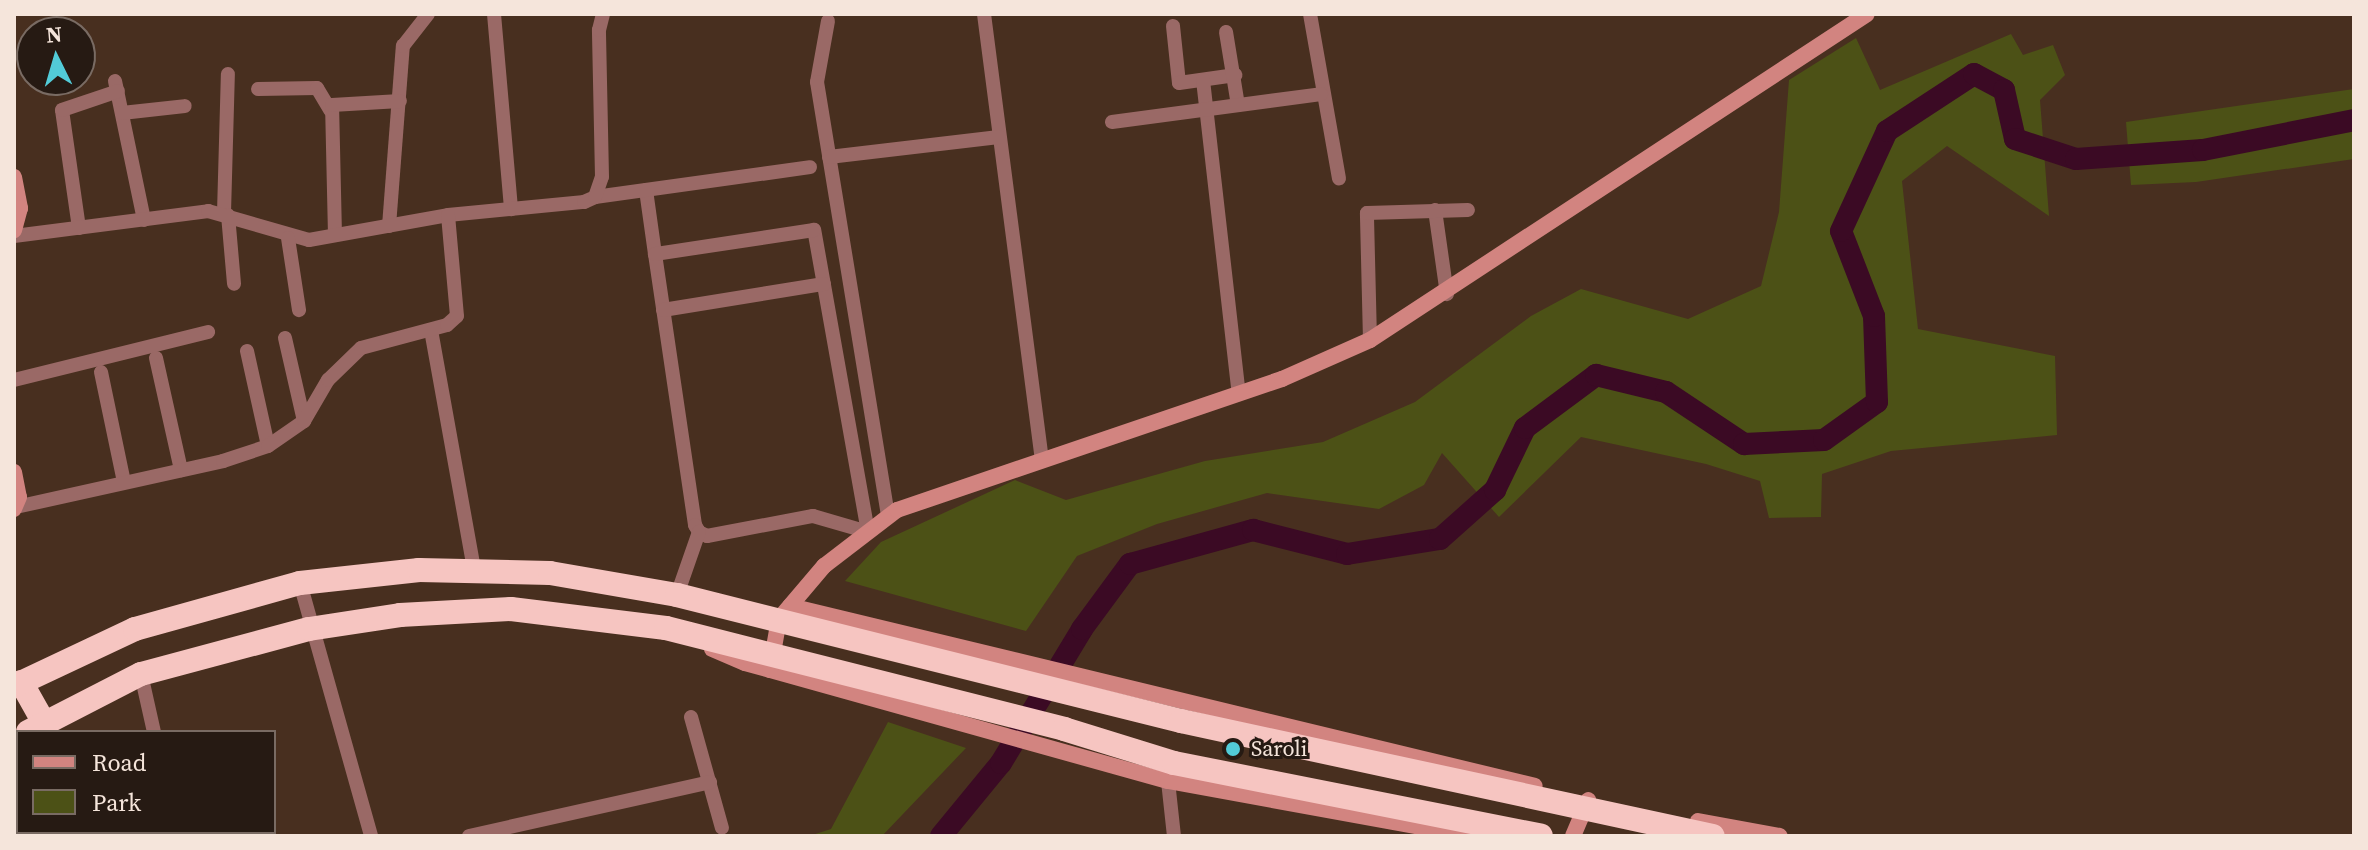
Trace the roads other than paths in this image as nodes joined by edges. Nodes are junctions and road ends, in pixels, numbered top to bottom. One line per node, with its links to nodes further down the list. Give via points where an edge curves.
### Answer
1 (428, 14): 15 (street, via 403,46)
2 (494, 14): 29 (street)
3 (984, 14): 22 (street)
4 (1310, 14): 14 (street)
5 (1867, 14): 44 (street)
6 (601, 16): 28 (street, via 602,177)
7 (828, 21): 23 (street, via 817,82)
8 (1173, 26): 12 (street, via 1179,83)
9 (1226, 32): 11 (street)
10 (228, 74): 32 (street)
11 (1235, 75): 12 (street); 16 (street)
12 (1203, 80): 19 (street)
13 (258, 89): 18 (street, via 317,88)
14 (1321, 94): 16 (street); 26 (street)
15 (400, 101): 18 (street, via 337,101); 35 (street)
16 (1238, 105): 19 (street)
17 (185, 106): 20 (street)
18 (330, 110): 38 (street)
19 (1207, 111): 21 (street); 55 (street)
20 (122, 113): 34 (street); 36 (street, via 116,86 62,110)
21 (1112, 122)
22 (999, 137): 23 (street); 58 (street)
23 (829, 157): 63 (street)
24 (810, 167): 27 (street)
25 (14, 177): 37 (street, via 20,208)
26 (1339, 178)
27 (646, 190): 28 (street); 41 (street)
28 (595, 197): 29 (street)
29 (511, 209): 33 (street)
30 (1435, 210): 31 (street); 44 (street); 50 (street, via 1367,213)
31 (1468, 210)
32 (226, 214): 34 (street); 40 (street); 42 (street)
33 (448, 215): 35 (street); 47 (street, via 459,308 447,325)
34 (144, 220): 36 (street)
35 (389, 226): 38 (street)
36 (79, 228): 39 (street)
37 (14, 230)
38 (335, 235): 40 (street)
39 (14, 236)
40 (288, 238): 45 (street)
41 (655, 254): 43 (street, via 814,230); 46 (street)
42 (234, 284)
43 (824, 284): 46 (street); 65 (street)
44 (1447, 294): 50 (street)
45 (299, 310)
46 (663, 310): 64 (street)
47 (431, 330): 56 (street, via 361,348 328,380); 66 (street)
48 (208, 332): 54 (street)
49 (285, 338): 56 (street)
50 (1370, 340): 55 (street)
51 (247, 351): 57 (street)
52 (156, 358): 59 (street)
53 (101, 372): 61 (street)
54 (14, 380)
55 (1239, 394): 58 (street)
56 (304, 421): 57 (street)
57 (268, 446): 59 (street)
58 (1042, 461): 63 (street)
59 (181, 470): 61 (street)
60 (14, 472): 62 (street)
61 (124, 482): 62 (street)
62 (15, 508)
63 (888, 517): 65 (street)
64 (699, 532): 65 (street, via 707,536 813,516); 68 (street)
65 (868, 532): 69 (street, via 824,566)
66 (474, 569): 67 (highway); 68 (highway, via 550,573)
67 (300, 583): 70 (street); 73 (highway, via 135,629)
68 (677, 595): 69 (highway)
69 (784, 613): 71 (street); 80 (highway)
70 (309, 629): 71 (highway, via 475,609 666,628); 72 (highway); 82 (street)
71 (771, 662): 77 (highway)
72 (141, 674): 75 (highway); 76 (street)
73 (18, 684): 75 (highway)
74 (691, 717): 79 (street)
75 (36, 728)
76 (154, 730)
77 (1060, 738): 78 (street); 86 (highway, via 1271,786)
78 (1168, 781): 84 (street); 85 (street)
79 (710, 782): 81 (street); 83 (street)
80 (1587, 806): 87 (street); 88 (highway); 89 (street)
81 (722, 828)
82 (371, 836)
83 (469, 836)
84 (1174, 836)
85 (1471, 836)
86 (1541, 836)
87 (1573, 836)
88 (1713, 836)
89 (1780, 836)

